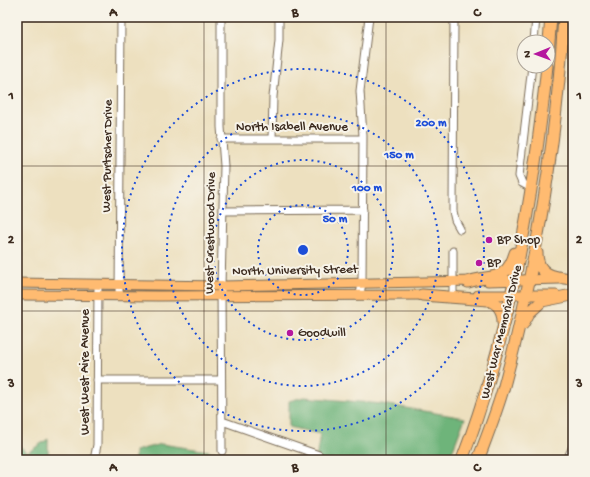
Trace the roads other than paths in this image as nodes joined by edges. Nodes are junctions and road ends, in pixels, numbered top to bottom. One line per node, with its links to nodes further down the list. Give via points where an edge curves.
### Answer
1 (121, 17): 30 (street, West Purtscher Drive)
2 (221, 17): 13 (street, West Crestwood Drive)
3 (279, 17): 14 (street)
4 (369, 17): 15 (street, via 360,90)
5 (454, 17): 19 (street, via 453,211)
6 (536, 17): 9 (street)
7 (551, 17): 10 (highway)
8 (564, 17): 20 (highway, West War Memorial Drive, via 551,155)
9 (535, 34)
10 (550, 34)
11 (531, 74): 16 (street, via 519,176 522,184)
12 (546, 74): 16 (highway, West War Memorial Drive)
13 (221, 139): 14 (street, North Isabell Avenue); 18 (street, West Crestwood Drive, via 224,166)
14 (272, 139): 15 (street, North Isabell Avenue)
15 (363, 139): 17 (street)
16 (530, 187): 23 (highway, West War Memorial Drive); 26 (highway, via 519,238 509,267 497,276)
17 (362, 210): 18 (street); 27 (street)
18 (223, 211): 31 (street, West Crestwood Drive)
19 (460, 229)
20 (538, 240): 22 (highway, via 537,258 541,268 551,276); 24 (highway, West War Memorial Drive)
21 (453, 251): 25 (street)
22 (572, 279): 24 (main road, North University Street)
23 (514, 280): 24 (main road, North University Street); 26 (main road, North University Street); 35 (highway, West War Memorial Drive)
24 (530, 280): 36 (highway, West War Memorial Drive)
25 (453, 282): 26 (main road, North University Street); 27 (main road, North University Street); 41 (street)
26 (468, 282)
27 (362, 283): 31 (main road, North University Street); 33 (street)
28 (17, 284): 29 (main road, North University Street)
29 (98, 284): 30 (main road, North University Street); 38 (street, West West Aire Avenue)
30 (118, 284): 31 (main road, North University Street); 39 (street, West Purtscher Drive)
31 (221, 286): 40 (street, West Crestwood Drive)
32 (17, 295): 38 (main road, North University Street)
33 (360, 295): 34 (main road, North University Street); 40 (main road, North University Street)
34 (422, 295): 41 (highway)
35 (511, 295): 36 (main road); 41 (main road); 42 (highway, West War Memorial Drive)
36 (526, 295): 37 (main road); 45 (highway, West War Memorial Drive)
37 (573, 295): 45 (highway, via 544,300 529,313 523,324)
38 (98, 296): 39 (main road, North University Street); 43 (street, West West Aire Avenue)
39 (118, 296): 40 (main road, North University Street)
40 (221, 296): 44 (street, West Crestwood Drive)
41 (453, 296): 42 (highway, via 486,299 495,303 503,315)
42 (503, 331): 51 (highway, West War Memorial Drive, via 475,426)
43 (96, 380): 44 (street); 50 (street, West West Aire Avenue, via 97,445)
44 (221, 380): 46 (street, West Crestwood Drive)
45 (504, 386): 52 (highway, West War Memorial Drive)
46 (222, 421): 47 (street, West Crestwood Drive); 49 (street)
47 (222, 451)
48 (572, 451): 53 (street)
49 (319, 455)
50 (94, 460)
51 (462, 460)
52 (478, 460)
53 (567, 460)

